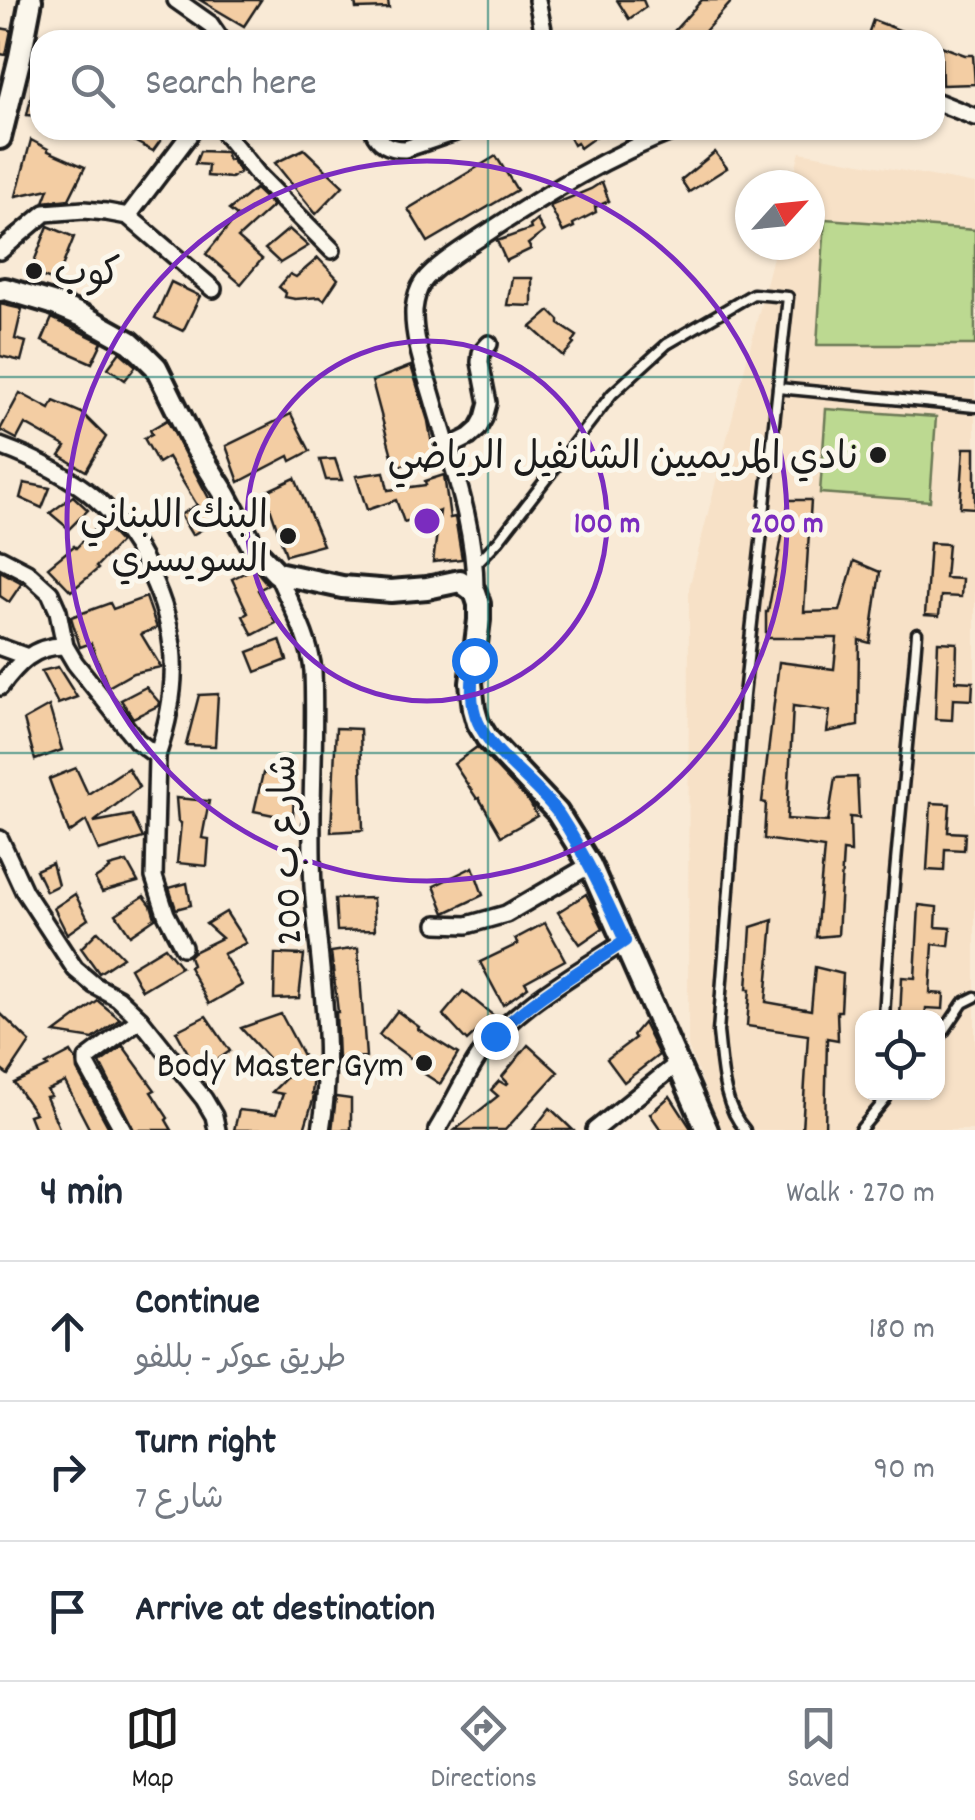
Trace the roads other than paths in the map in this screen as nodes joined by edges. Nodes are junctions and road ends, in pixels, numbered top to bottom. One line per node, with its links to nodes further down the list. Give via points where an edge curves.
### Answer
1 (31, 0): 8 (street)
2 (176, 0): 4 (street)
3 (536, 0): 5 (street)
4 (214, 30)
5 (543, 30)
6 (945, 104): 7 (street)
7 (975, 117)
8 (0, 138)
9 (185, 140): 14 (street)
10 (230, 140): 16 (street)
11 (379, 140): 12 (street, via 405,150)
12 (432, 140)
13 (652, 140): 23 (street, via 557,186 424,281 414,310 416,329)
14 (128, 216): 15 (street, via 45,212); 18 (street)
15 (0, 250)
16 (332, 250)
17 (2, 287): 26 (street, via 83,316 130,342 156,367 254,550)
18 (213, 289)
19 (489, 344): 23 (street, via 480,362 488,402 484,418 469,437)
20 (778, 388): 21 (lane); 25 (lane, via 788,297 753,294 667,344 612,394); 51 (lane, via 744,694 718,1032 724,1082)
21 (975, 407)
22 (0, 446): 33 (street, via 93,497 144,558 174,653 172,702)
23 (447, 448): 25 (street)
24 (0, 558): 29 (street, via 50,593)
25 (474, 566): 27 (street)
26 (277, 574): 27 (street, via 391,591 460,580); 47 (street, شارع ب 200, via 313,672 313,884 328,1055)
27 (474, 592): 35 (street, via 478,722 557,812)
28 (917, 633): 40 (lane)
29 (65, 646): 31 (street); 33 (street, via 137,741)
30 (0, 647): 31 (street)
31 (26, 656): 32 (street)
32 (0, 687)
33 (157, 756): 38 (street, via 154,877)
34 (0, 839): 41 (street, via 24,891 75,969)
35 (590, 865): 36 (street, via 506,914 467,925); 37 (street)
36 (437, 924)
37 (625, 941): 43 (street); 48 (street, via 508,1023 480,1055)
38 (184, 946)
39 (975, 998): 42 (lane)
40 (884, 1010)
41 (140, 1019): 45 (street, via 87,1058); 46 (street, via 204,1099)
42 (945, 1030)
43 (677, 1064): 49 (street); 50 (street)
44 (883, 1100): 52 (lane)
45 (123, 1130)
46 (216, 1130)
47 (321, 1130)
48 (436, 1130)
49 (594, 1130)
50 (707, 1130)
51 (746, 1130)
52 (860, 1130)

